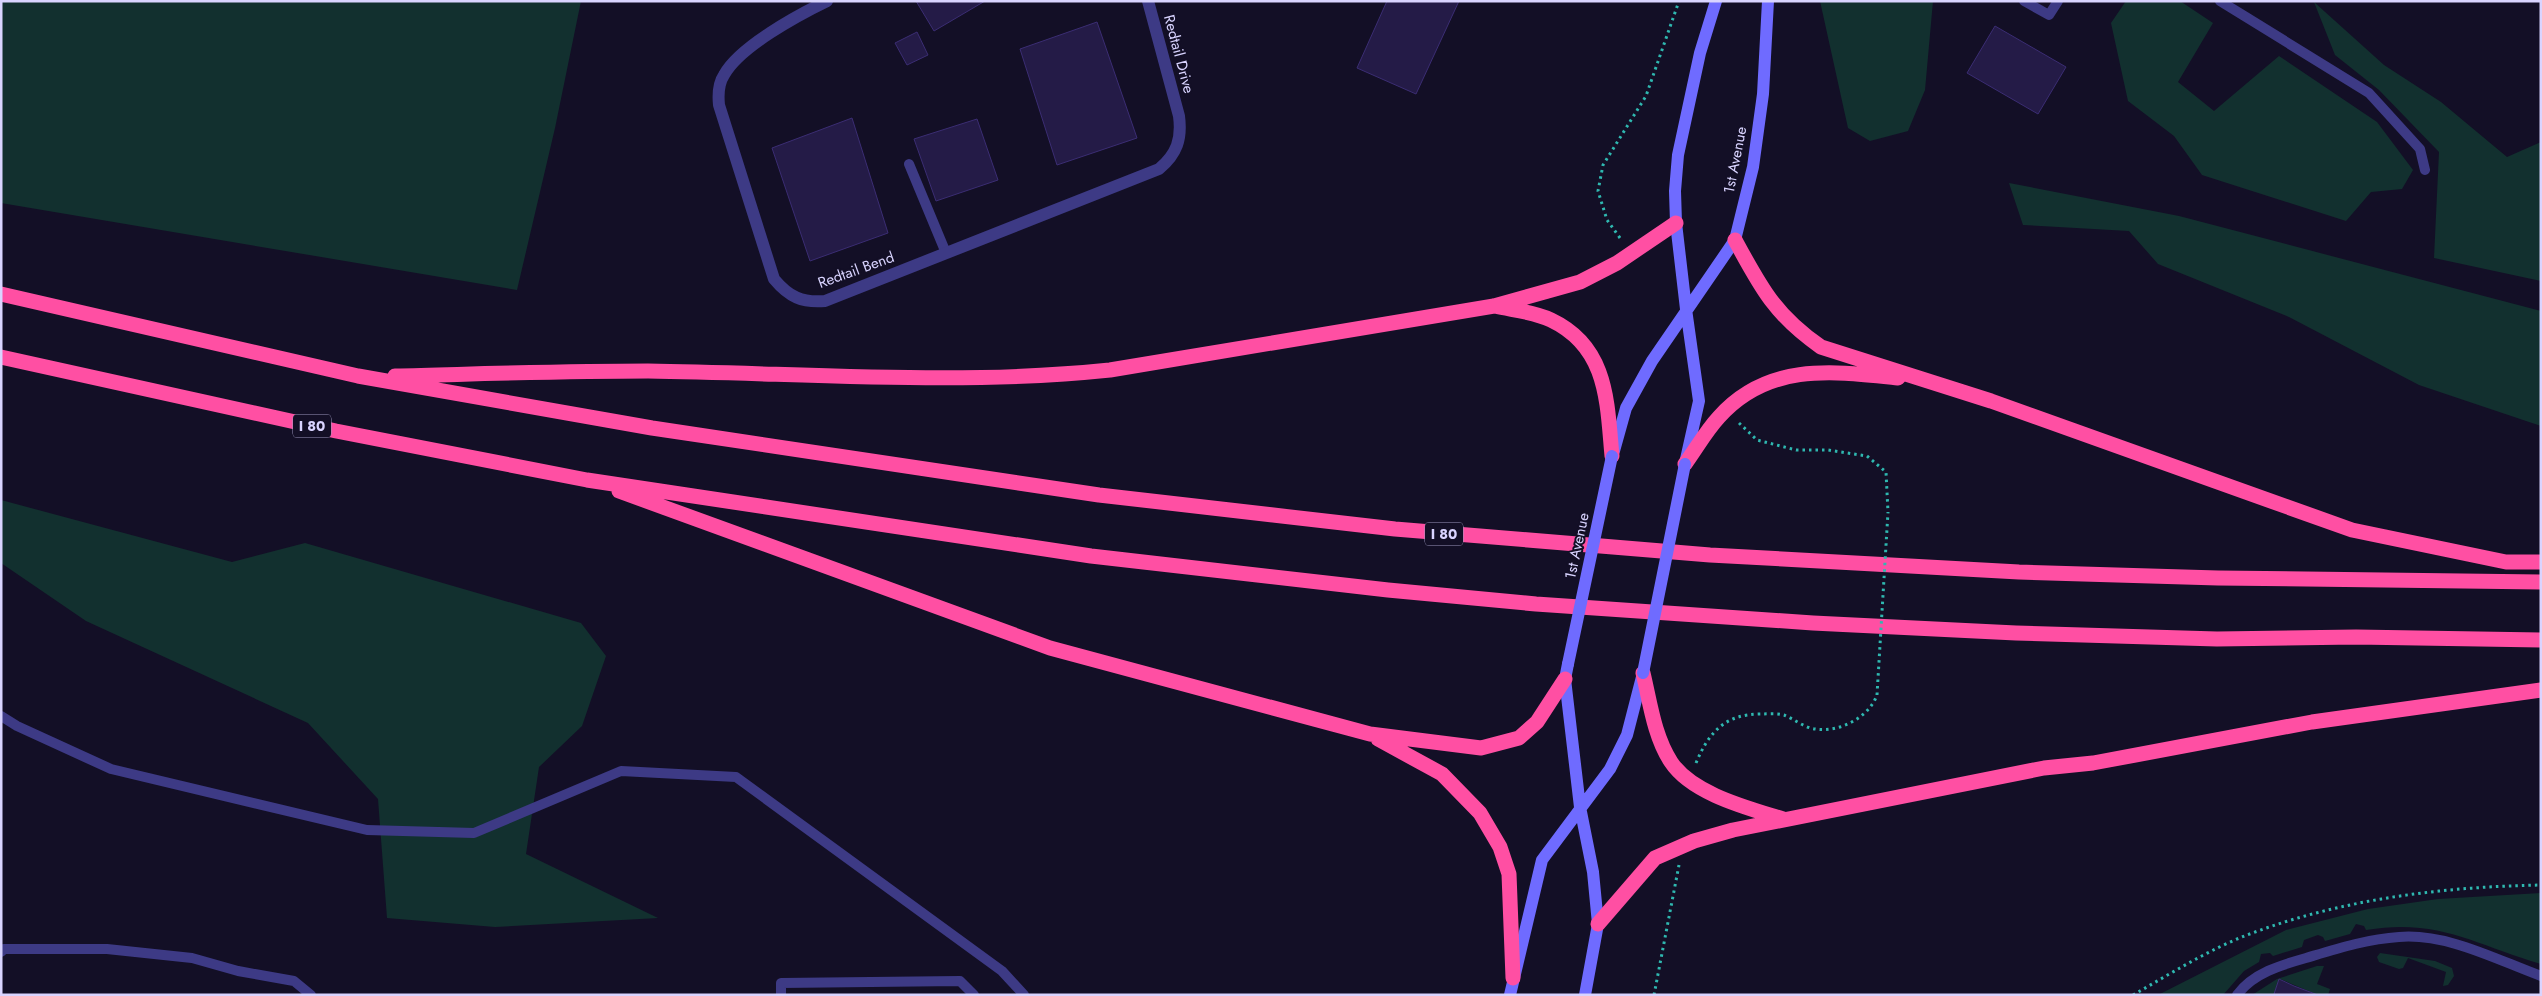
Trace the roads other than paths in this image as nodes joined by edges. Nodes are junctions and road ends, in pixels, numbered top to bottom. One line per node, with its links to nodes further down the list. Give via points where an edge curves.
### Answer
1 (827, 1): 13 (street, Redtail Bend, via 771,33 731,64 718,92 719,105 774,279 795,298 825,301)
2 (1148, 1): 8 (street, Redtail Drive)
3 (1716, 1): 11 (main road, via 1700,53 1678,155)
4 (1768, 1): 12 (main road, 1st Avenue, via 1763,94 1753,167)
5 (2024, 1): 6 (lane, via 2049,16)
6 (2058, 1)
7 (2220, 1): 10 (lane, via 2369,93 2420,149)
8 (1179, 116): 13 (street, Redtail Bend, via 1179,144 1159,169)
9 (909, 164): 13 (lane)
10 (2425, 170)
11 (1676, 223): 15 (highway, via 1617,263 1580,282); 16 (main road)
12 (1735, 240): 16 (main road, 1st Avenue); 19 (highway, via 1775,308 1798,331 1821,347)
13 (946, 253)
14 (1, 294): 18 (highway, I 80)
15 (1494, 306): 18 (highway, via 1110,370 1049,376 882,378 648,372); 20 (highway, via 1550,320 1572,333 1592,355 1605,386)
16 (1686, 309): 20 (main road, 1st Avenue, via 1626,408); 21 (main road, via 1699,401)
17 (1, 357): 22 (highway, I 80, via 336,431)
18 (358, 376): 24 (highway, I 80, via 652,428 1080,492 1395,529 1720,556 2018,572)
19 (1930, 381): 21 (highway, via 1835,372 1800,374 1763,383 1742,396 1719,417); 23 (highway, via 2352,530 2506,562)
20 (1612, 456): 26 (main road, 1st Avenue, bridge)
21 (1685, 464): 27 (main road, bridge)
22 (587, 480): 25 (highway, I 80, via 1091,556 1536,604 1813,623 2026,633 2217,639); 30 (highway, via 1050,648)
23 (2541, 562)
24 (2541, 582)
25 (2541, 640)
26 (1566, 672): 30 (highway, via 1537,722 1519,738 1481,748); 31 (main road, 1st Avenue)
27 (1643, 673): 31 (main road, via 1627,735 1610,769); 32 (highway, via 1655,724 1671,762 1688,778 1720,799)
28 (2541, 690): 32 (highway, via 2312,722 2092,763 2044,768)
29 (1, 716): 40 (lane, via 111,769 367,830 474,833 621,771 736,777 1002,971)
30 (1370, 734): 36 (highway, via 1442,774 1480,813 1500,847 1509,874)
31 (1580, 807): 33 (main road, 1st Avenue, via 1593,872); 36 (main road, via 1542,860)
32 (1784, 820): 33 (highway, via 1694,841 1655,858)
33 (1598, 924): 42 (main road, 1st Avenue)
34 (1, 952): 37 (lane, via 107,950 192,958 238,971 294,981)
35 (2541, 976): 43 (lane, via 2446,942 2400,936 2285,964 2254,978)
36 (1514, 978): 41 (main road)
37 (310, 994)
38 (781, 995): 39 (lane, via 781,983 960,981)
39 (974, 995)
40 (1024, 995)
41 (1510, 995)
42 (1585, 995)
43 (2237, 995)

